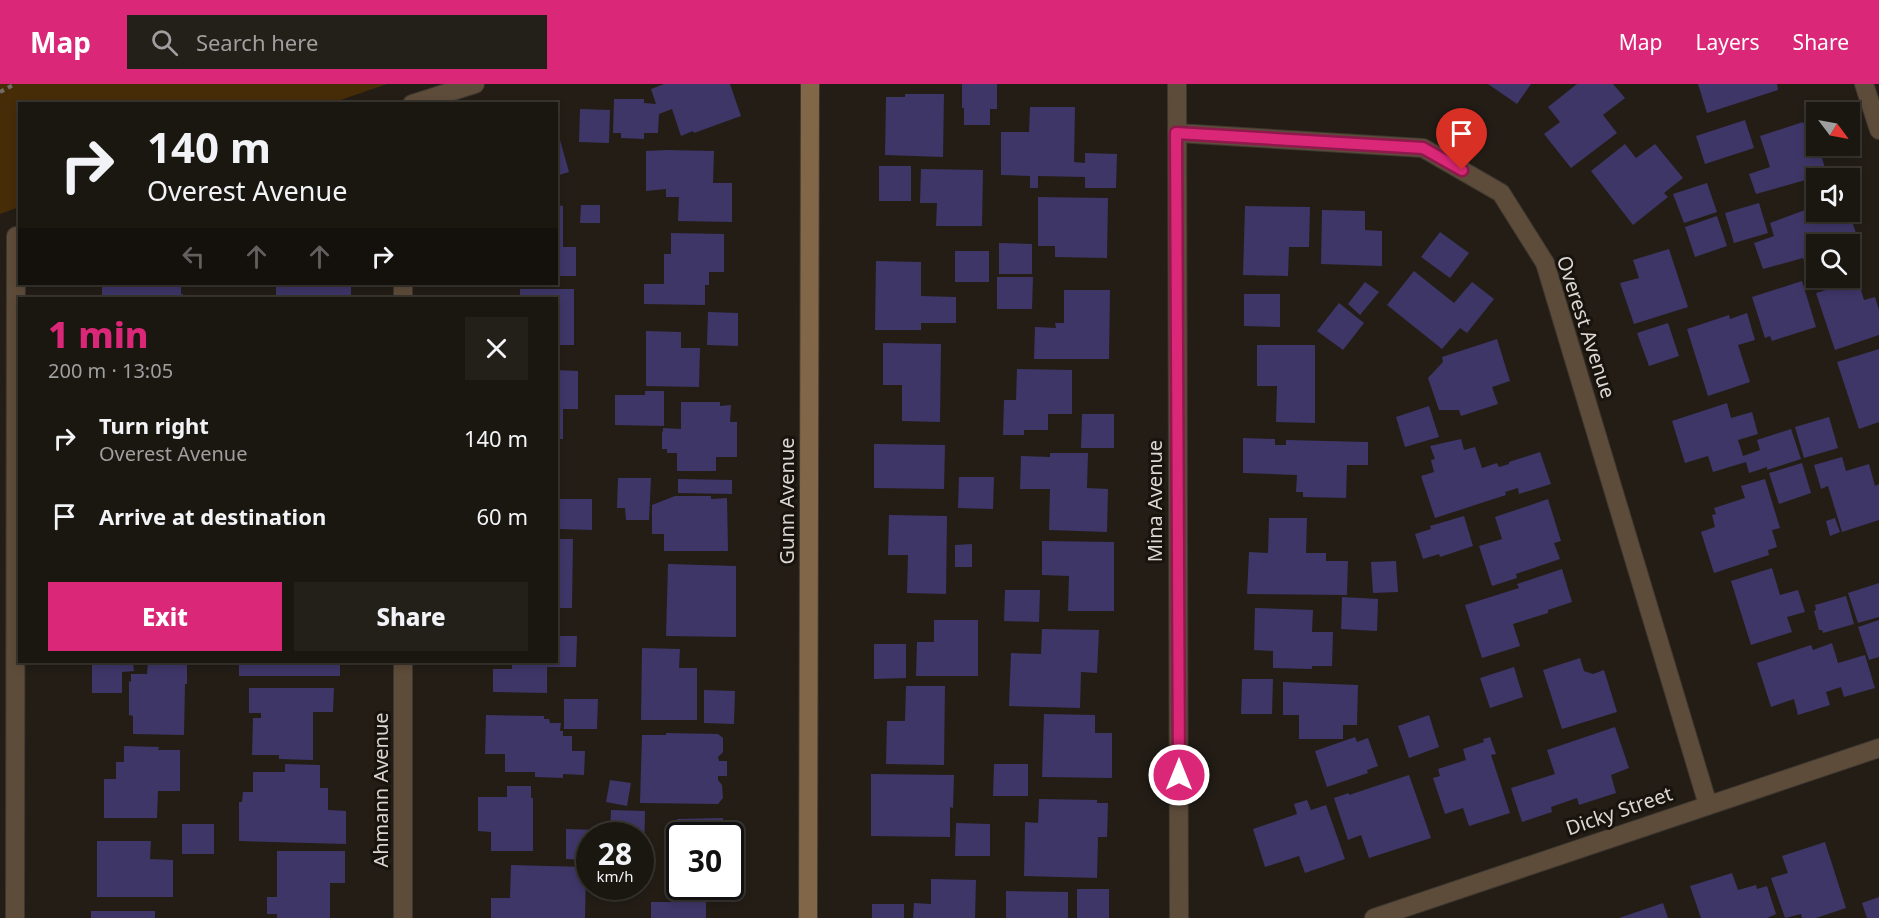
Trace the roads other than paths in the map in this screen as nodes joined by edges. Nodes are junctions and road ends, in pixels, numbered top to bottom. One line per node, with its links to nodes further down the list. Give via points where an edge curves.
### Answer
1 (475, 84): 5 (street)
2 (810, 84): 14 (street, Gunn Avenue)
3 (1177, 84): 7 (street, Mina Avenue)
4 (1864, 84): 6 (street)
5 (418, 102)
6 (1879, 130)
7 (1176, 133): 11 (street, Overest Avenue, via 1423,148 1501,193 1545,263); 15 (street, Mina Avenue)
8 (12, 238): 12 (street)
9 (403, 663): 13 (street, Ahmann Avenue)
10 (1879, 748): 11 (street, Dicky Street)
11 (1708, 805): 16 (street, Dicky Street)
12 (15, 918)
13 (403, 918)
14 (808, 918)
15 (1179, 918)
16 (1374, 918)

